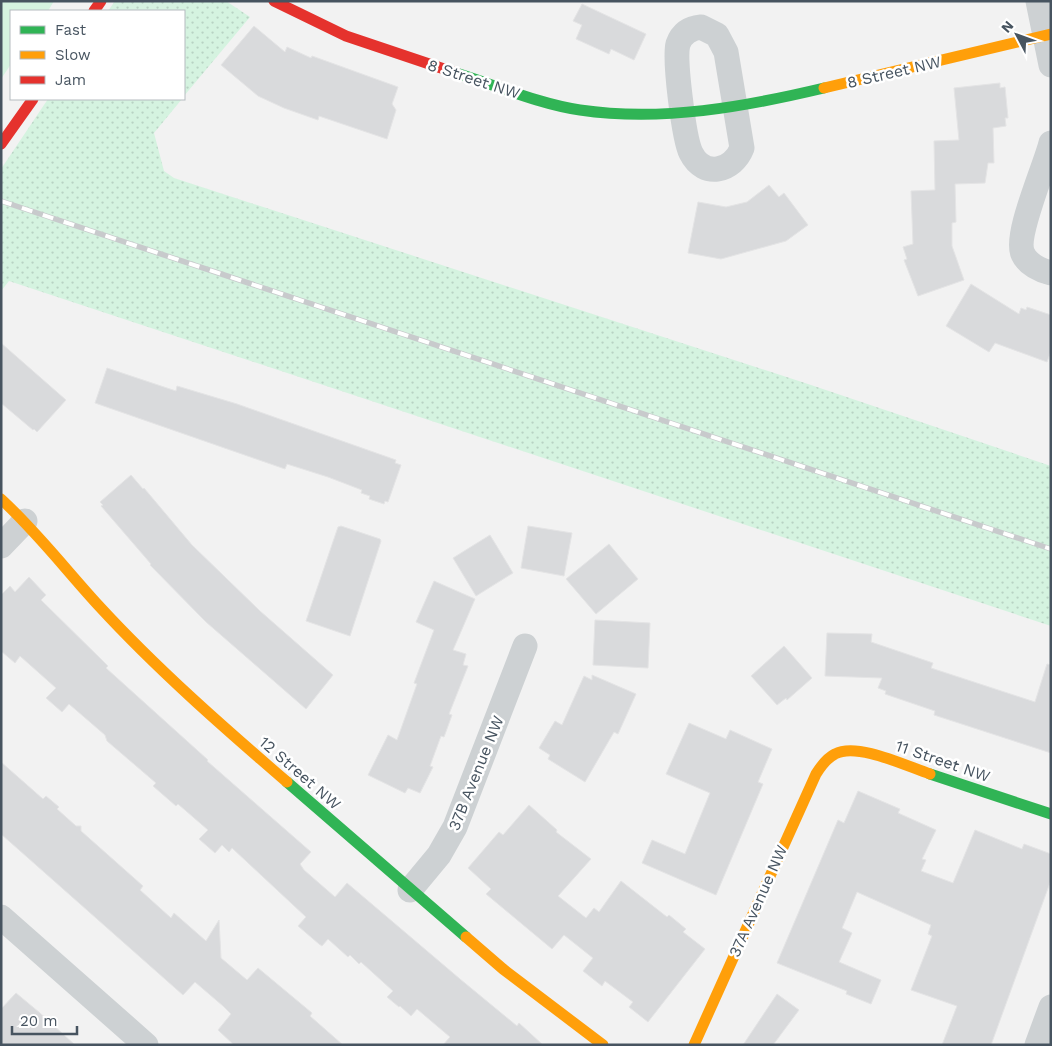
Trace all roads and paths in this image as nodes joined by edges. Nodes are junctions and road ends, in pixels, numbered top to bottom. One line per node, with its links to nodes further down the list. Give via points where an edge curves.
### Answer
1 (274, 1): 7 (street, 8 Street NW, via 324,27 373,46 554,104 601,114)
2 (1038, 1): 3 (street)
3 (1048, 35): 4 (street); 6 (street, 8 Street NW, via 769,102)
4 (1051, 65)
5 (32, 100): 9 (street)
6 (736, 107): 7 (street, 8 Street NW); 7 (street, via 742,148 739,156 725,168 712,170 702,167 690,152); 7 (street, via 723,43 708,29 693,28 681,38 678,46)
7 (683, 113)
8 (1051, 143): 10 (street, via 1023,226 1022,253 1036,267)
9 (1, 144)
10 (1051, 274)
11 (1, 499): 12 (street, 12 Street NW)
12 (25, 521): 13 (street); 17 (street, 12 Street NW, via 99,606 197,704)
13 (1, 546)
14 (525, 646): 17 (street, 37B Avenue NW, via 455,827 439,855)
15 (826, 759): 16 (street, 11 Street NW, via 840,750 862,751); 22 (street, 37A Avenue NW, via 816,774)
16 (1051, 814)
17 (410, 890): 21 (street, 12 Street NW, via 503,969)
18 (1, 917): 20 (street)
19 (1051, 1007): 23 (street)
20 (146, 1045)
21 (602, 1045)
22 (694, 1045)
23 (1037, 1045)

